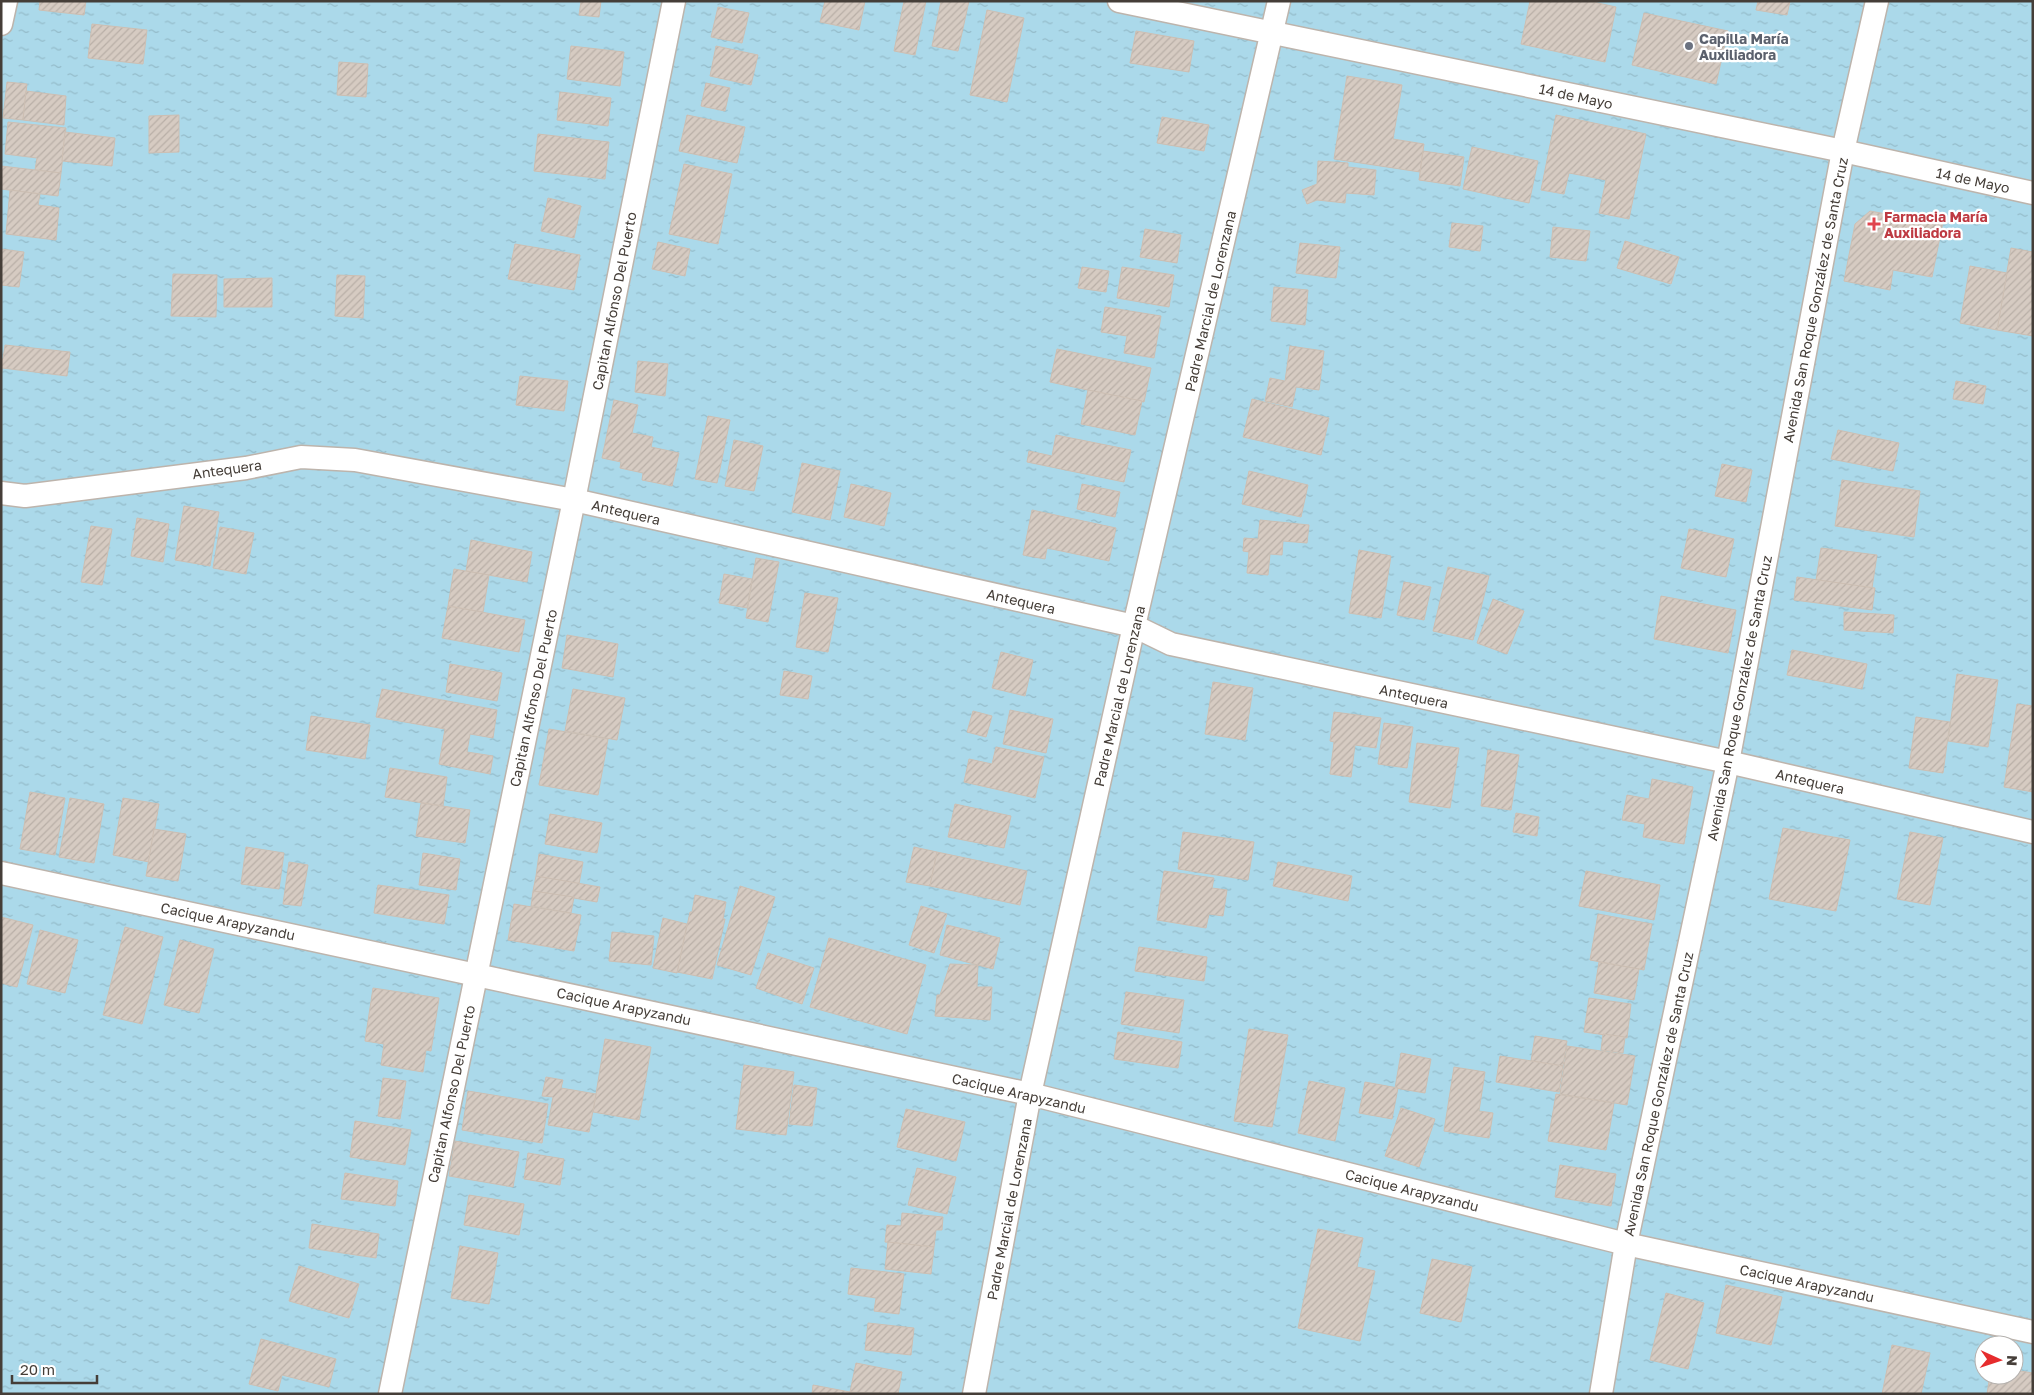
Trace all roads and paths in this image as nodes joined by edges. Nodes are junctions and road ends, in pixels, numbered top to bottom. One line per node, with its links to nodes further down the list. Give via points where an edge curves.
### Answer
1 (6, 1): 6 (street)
2 (674, 1): 11 (street, Capitan Alfonso Del Puerto)
3 (1120, 1): 7 (street, 14 de Mayo)
4 (1279, 1): 7 (street, Padre Marcial de Lorenzana)
5 (1876, 1): 8 (street, Avenida San Roque González de Santa Cruz)
6 (1, 24)
7 (1272, 33): 8 (street, 14 de Mayo); 12 (street, Padre Marcial de Lorenzana)
8 (1843, 151): 9 (street, 14 de Mayo); 13 (street, Avenida San Roque González de Santa Cruz)
9 (2033, 193)
10 (1, 493): 11 (street, Antequera, via 25,496 246,468 301,457 355,460)
11 (574, 500): 12 (street, Antequera); 16 (street, Capitan Alfonso Del Puerto)
12 (1134, 626): 13 (street, Antequera, via 1171,644); 17 (street, Padre Marcial de Lorenzana)
13 (1728, 762): 14 (street, Antequera); 18 (street, Avenida San Roque González de Santa Cruz)
14 (2033, 832)
15 (1, 873): 16 (street, Cacique Arapyzandu)
16 (476, 974): 17 (street, Cacique Arapyzandu); 20 (street, Capitan Alfonso Del Puerto)
17 (1030, 1094): 18 (street, Cacique Arapyzandu); 21 (street, Padre Marcial de Lorenzana)
18 (1626, 1244): 19 (street, Cacique Arapyzandu); 22 (street, Avenida San Roque González de Santa Cruz)
19 (2033, 1332)
20 (390, 1394)
21 (974, 1394)
22 (1601, 1394)

